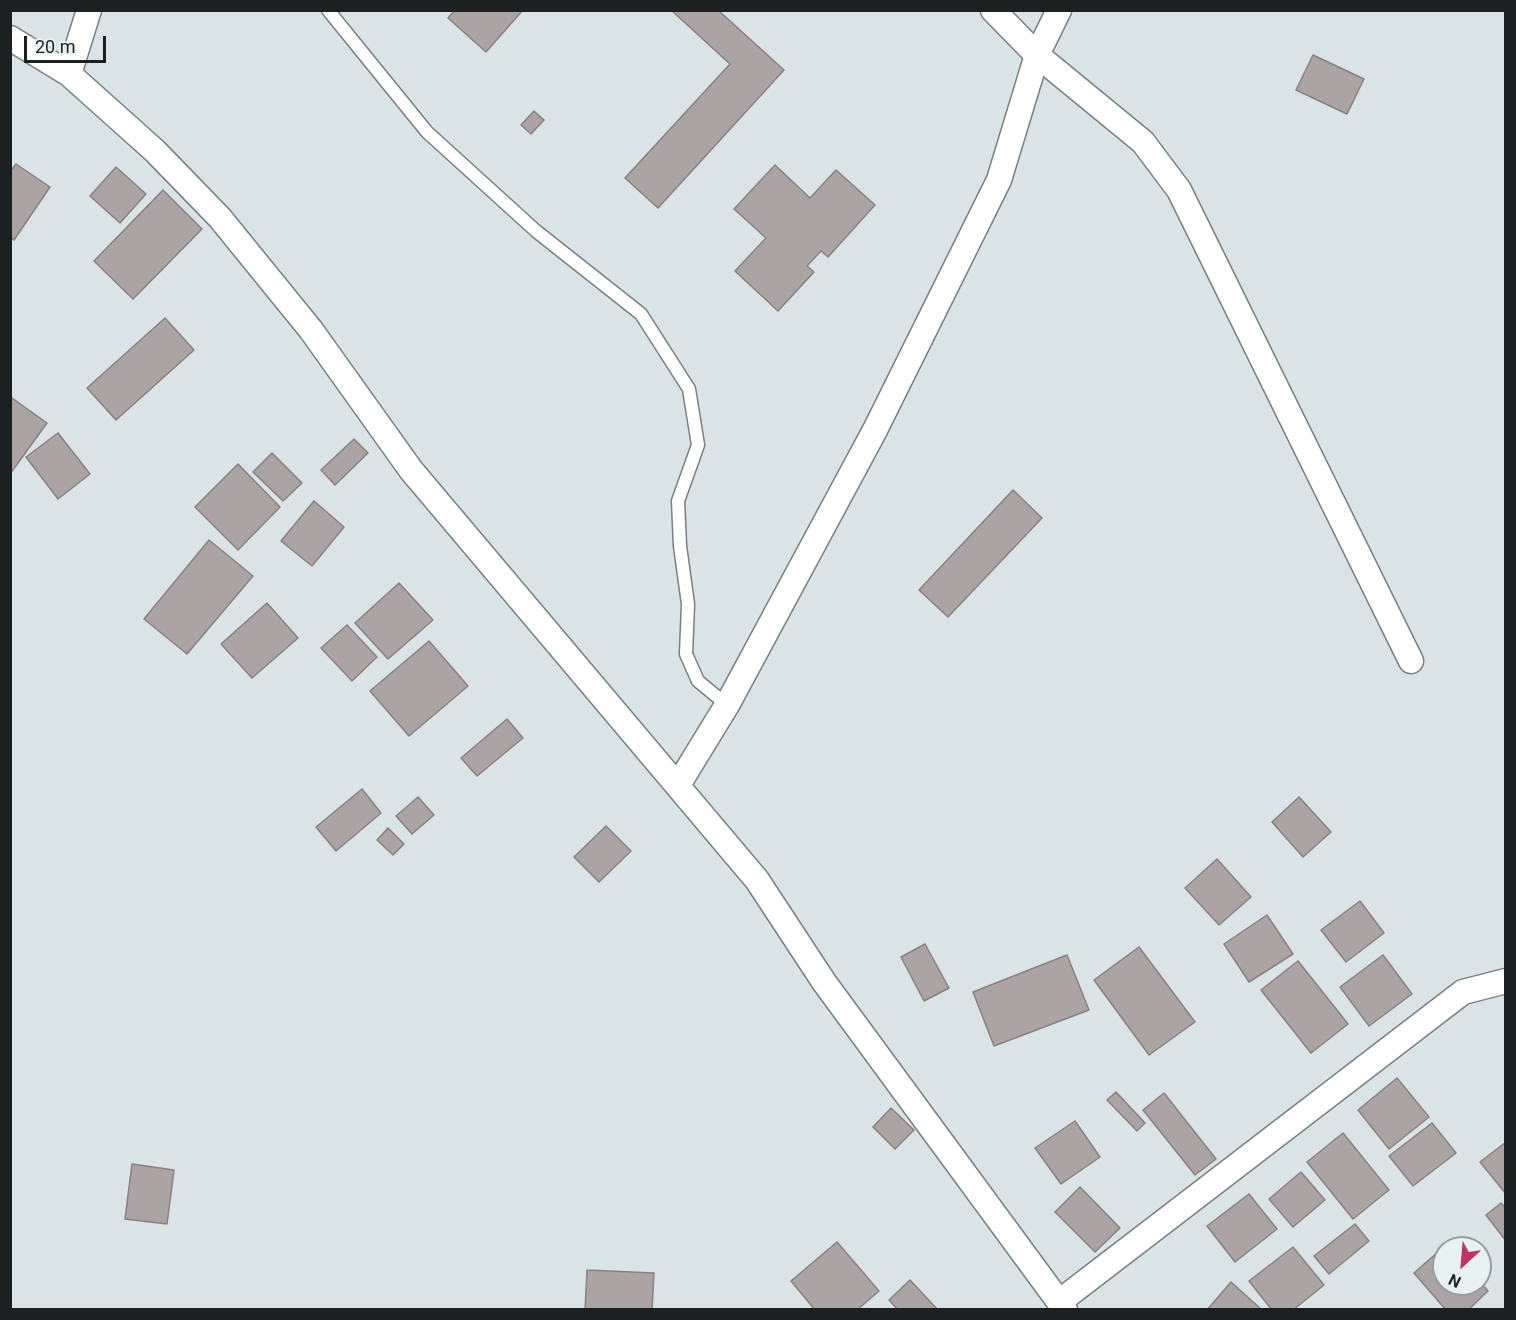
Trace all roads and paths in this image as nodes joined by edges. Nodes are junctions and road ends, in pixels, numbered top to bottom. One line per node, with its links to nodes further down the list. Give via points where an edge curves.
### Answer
1 (90, 10): 7 (street)
2 (328, 10): 9 (lane, via 427,132 536,231 641,314 689,389 698,445 678,501 688,604 686,654 698,681)
3 (993, 10): 6 (street)
4 (1059, 10): 6 (street)
5 (10, 38): 7 (street)
6 (1037, 55): 8 (street, via 1143,142 1179,190); 9 (street, via 999,180 875,430)
7 (69, 74): 10 (street, via 155,151 220,218 311,330 411,470)
8 (1411, 661)
9 (728, 705): 10 (street)
10 (678, 785): 12 (street, via 757,880 824,982)
11 (1506, 981): 12 (street, via 1463,992)
12 (1062, 1306)

